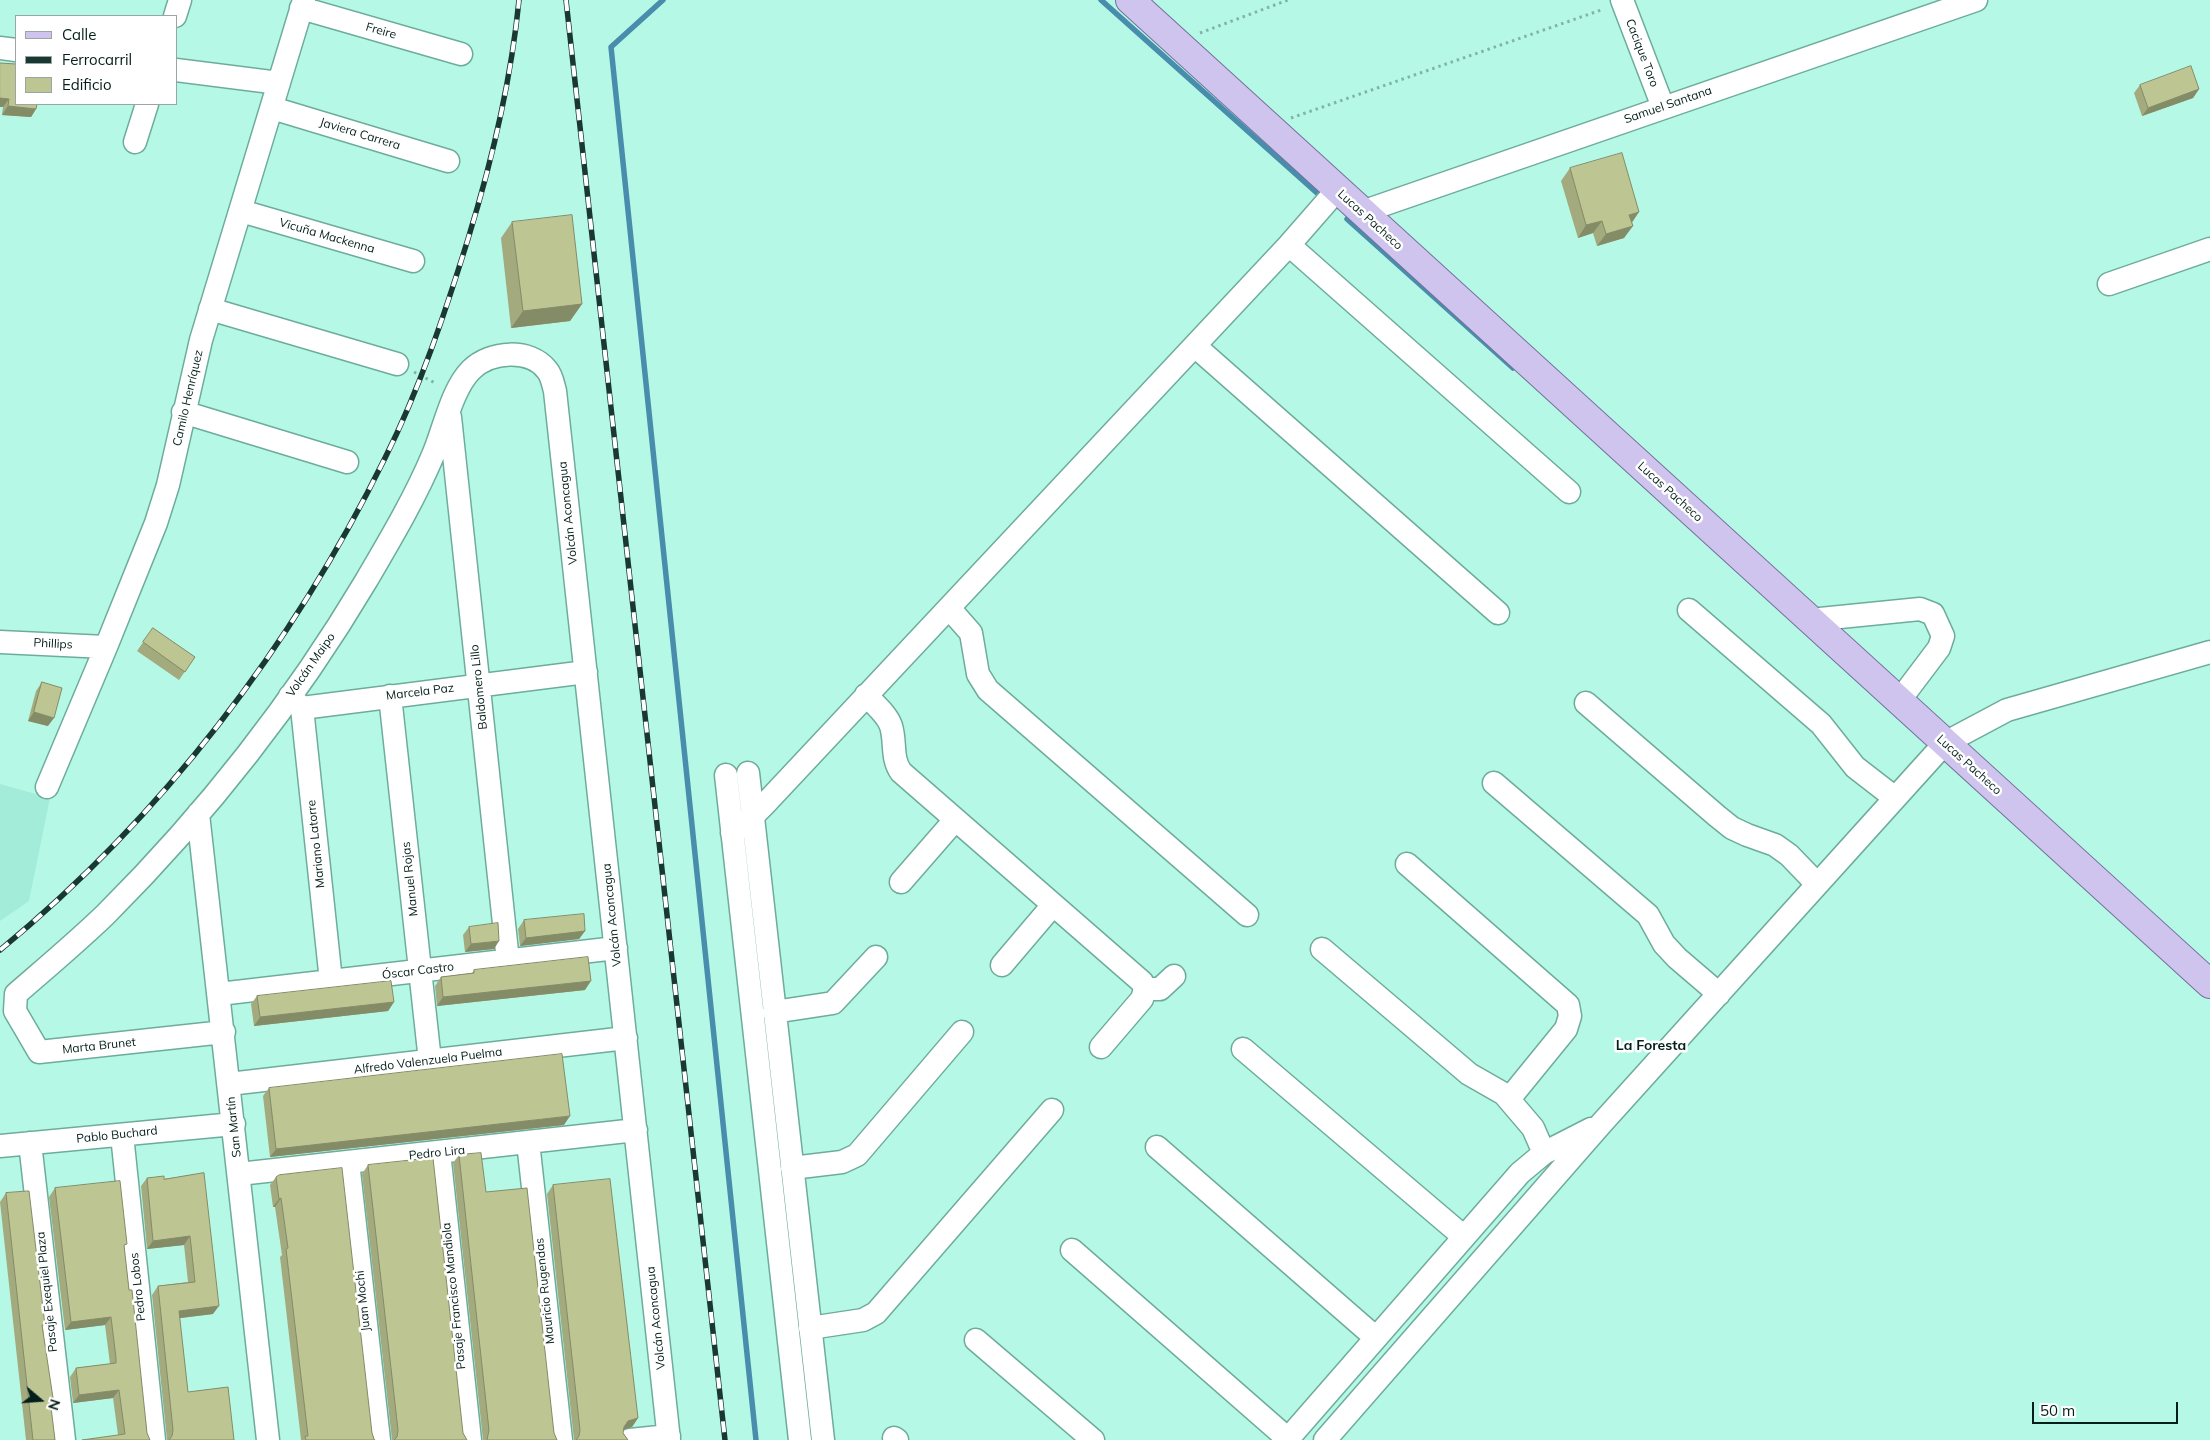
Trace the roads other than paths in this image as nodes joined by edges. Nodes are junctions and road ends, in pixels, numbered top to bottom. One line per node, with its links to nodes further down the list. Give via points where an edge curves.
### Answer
1 (180, 0): 7 (street)
2 (1130, 0): 18 (main road, Lucas Pacheco)
3 (1976, 0): 6 (street, Samuel Santana)
4 (1622, 1): 14 (street, Cacique Toro)
5 (303, 4): 10 (street, Freire); 12 (street, Camilo Henríquez)
6 (1929, 7): 14 (street, Samuel Santana)
7 (175, 15)
8 (0, 48): 9 (street)
9 (15, 50)
10 (461, 54)
11 (178, 70): 12 (street)
12 (279, 83): 15 (street, Camilo Henríquez)
13 (147, 105): 16 (street)
14 (1663, 107): 20 (street, Samuel Santana)
15 (272, 108): 17 (street, Javiera Carrera); 19 (street, Camilo Henríquez)
16 (135, 142)
17 (448, 161)
18 (1337, 190): 20 (main road, Lucas Pacheco); 21 (street)
19 (241, 211): 23 (street, Vicuña Mackenna); 25 (street, Camilo Henríquez)
20 (1362, 212): 36 (main road, Lucas Pacheco)
21 (1289, 245): 26 (street); 32 (street)
22 (2210, 249): 24 (street)
23 (413, 260)
24 (2109, 284)
25 (210, 309): 27 (street); 29 (street, Camilo Henríquez)
26 (1195, 346): 33 (street); 35 (street)
27 (397, 364)
28 (554, 391): 30 (street, Volcán Maipo, via 550,375 535,360 518,355 490,358 481,361 465,377); 40 (street, Volcán Aconcagua)
29 (183, 412): 31 (street); 38 (street, Camilo Henríquez, via 168,485 156,522)
30 (449, 414): 41 (street, Baldomero Lillo); 45 (street, Volcán Maipo, via 433,456 404,513)
31 (347, 462)
32 (1570, 492)
33 (948, 608): 43 (street); 59 (street, via 971,633 978,674 988,690)
34 (1689, 610): 50 (street, via 1821,724 1855,767)
35 (1498, 613)
36 (1810, 620): 44 (main road, Lucas Pacheco); 44 (street, via 1920,609 1933,614 1943,636 1939,648)
37 (0, 642): 38 (street, Phillips)
38 (106, 647): 49 (street, Camilo Henríquez)
39 (2210, 652): 47 (street, via 2007,710)
40 (586, 672): 41 (street, Marcela Paz); 60 (street, Volcán Aconcagua)
41 (479, 684): 42 (street, Marcela Paz); 63 (street, Baldomero Lillo)
42 (390, 696): 45 (street, Marcela Paz); 65 (street, Manuel Rojas)
43 (866, 696): 52 (street); 53 (street, via 889,721 894,760 900,772)
44 (1899, 701): 47 (main road, Lucas Pacheco)
45 (296, 702): 51 (street, Volcán Maipo, via 251,749); 67 (street, Mariano Latorre)
46 (1586, 703): 57 (street, via 1732,828 1775,844)
47 (1945, 742): 50 (street); 68 (main road, Lucas Pacheco)
48 (1494, 783): 72 (street, via 1648,915 1664,944)
49 (47, 787)
50 (1895, 798): 57 (street)
51 (198, 814): 70 (street, Volcán Maipo, via 104,915); 71 (street, San Martín)
52 (752, 818): 54 (street); 54 (street, via 737,774); 73 (street)
53 (955, 820): 56 (street); 58 (street)
54 (732, 832): 110 (street)
55 (1407, 864): 81 (street, via 1568,1005 1570,1016 1566,1029)
56 (901, 882)
57 (1817, 884): 72 (street)
58 (1053, 905): 64 (street); 69 (street, via 1142,982)
59 (1247, 915)
60 (616, 948): 63 (street, Óscar Castro); 76 (street, Volcán Aconcagua)
61 (1322, 949): 81 (street, via 1469,1074)
62 (876, 957): 73 (street, via 833,1003)
63 (508, 961): 65 (street, Óscar Castro)
64 (1002, 965)
65 (420, 971): 67 (street, Óscar Castro); 79 (street, Manuel Rojas)
66 (1174, 976): 69 (street, via 1160,989)
67 (331, 981): 71 (street, Óscar Castro)
68 (2210, 984)
69 (1145, 989): 77 (street, via 1142,999)
70 (16, 994): 74 (street, Marta Brunet, via 15,1011 38,1052)
71 (219, 994): 74 (street, San Martín)
72 (1719, 994): 84 (street)
73 (774, 1012): 94 (street)
74 (224, 1032): 80 (street, San Martín)
75 (962, 1032): 94 (street, via 857,1155 842,1162)
76 (626, 1038): 79 (street, Alfredo Valenzuela Puelma); 85 (street, Volcán Aconcagua)
77 (1101, 1047)
78 (1243, 1049): 96 (street)
79 (430, 1061): 80 (street, Alfredo Valenzuela Puelma)
80 (229, 1084): 83 (street, San Martín)
81 (1509, 1099): 92 (street, via 1533,1128)
82 (1052, 1110): 98 (street, via 876,1313 863,1320)
83 (234, 1124): 86 (street, Pablo Buchard); 95 (street, San Martín)
84 (1601, 1124): 92 (street); 113 (street)
85 (636, 1130): 87 (street, Pedro Lira); 101 (street, Volcán Aconcagua)
86 (122, 1135): 88 (street, Pablo Buchard); 104 (street, Pedro Lobos)
87 (528, 1142): 91 (street, Pedro Lira); 108 (street, Mauricio Rugendas)
88 (30, 1143): 89 (street, Pablo Buchard); 103 (street, Pasaje Exequiel Plaza)
89 (0, 1146)
90 (1157, 1147): 99 (street)
91 (439, 1152): 93 (street, Pedro Lira); 107 (street, Pasaje Francisco Mandiola)
92 (1544, 1153): 96 (street, via 1520,1173)
93 (348, 1162): 95 (street, Pedro Lira); 106 (street, Juan Mochi)
94 (792, 1168): 98 (street)
95 (239, 1174): 105 (street, San Martín)
96 (1464, 1236): 99 (street)
97 (1072, 1250): 102 (street)
98 (810, 1328): 111 (street)
99 (1376, 1338): 102 (street)
100 (976, 1340): 112 (street)
101 (669, 1438): 109 (street)
102 (1287, 1439)
103 (64, 1440)
104 (154, 1440)
105 (268, 1440)
106 (379, 1440)
107 (470, 1440)
108 (561, 1440)
109 (630, 1440)
110 (800, 1440)
111 (823, 1440)
112 (1093, 1440)
113 (1325, 1440)

